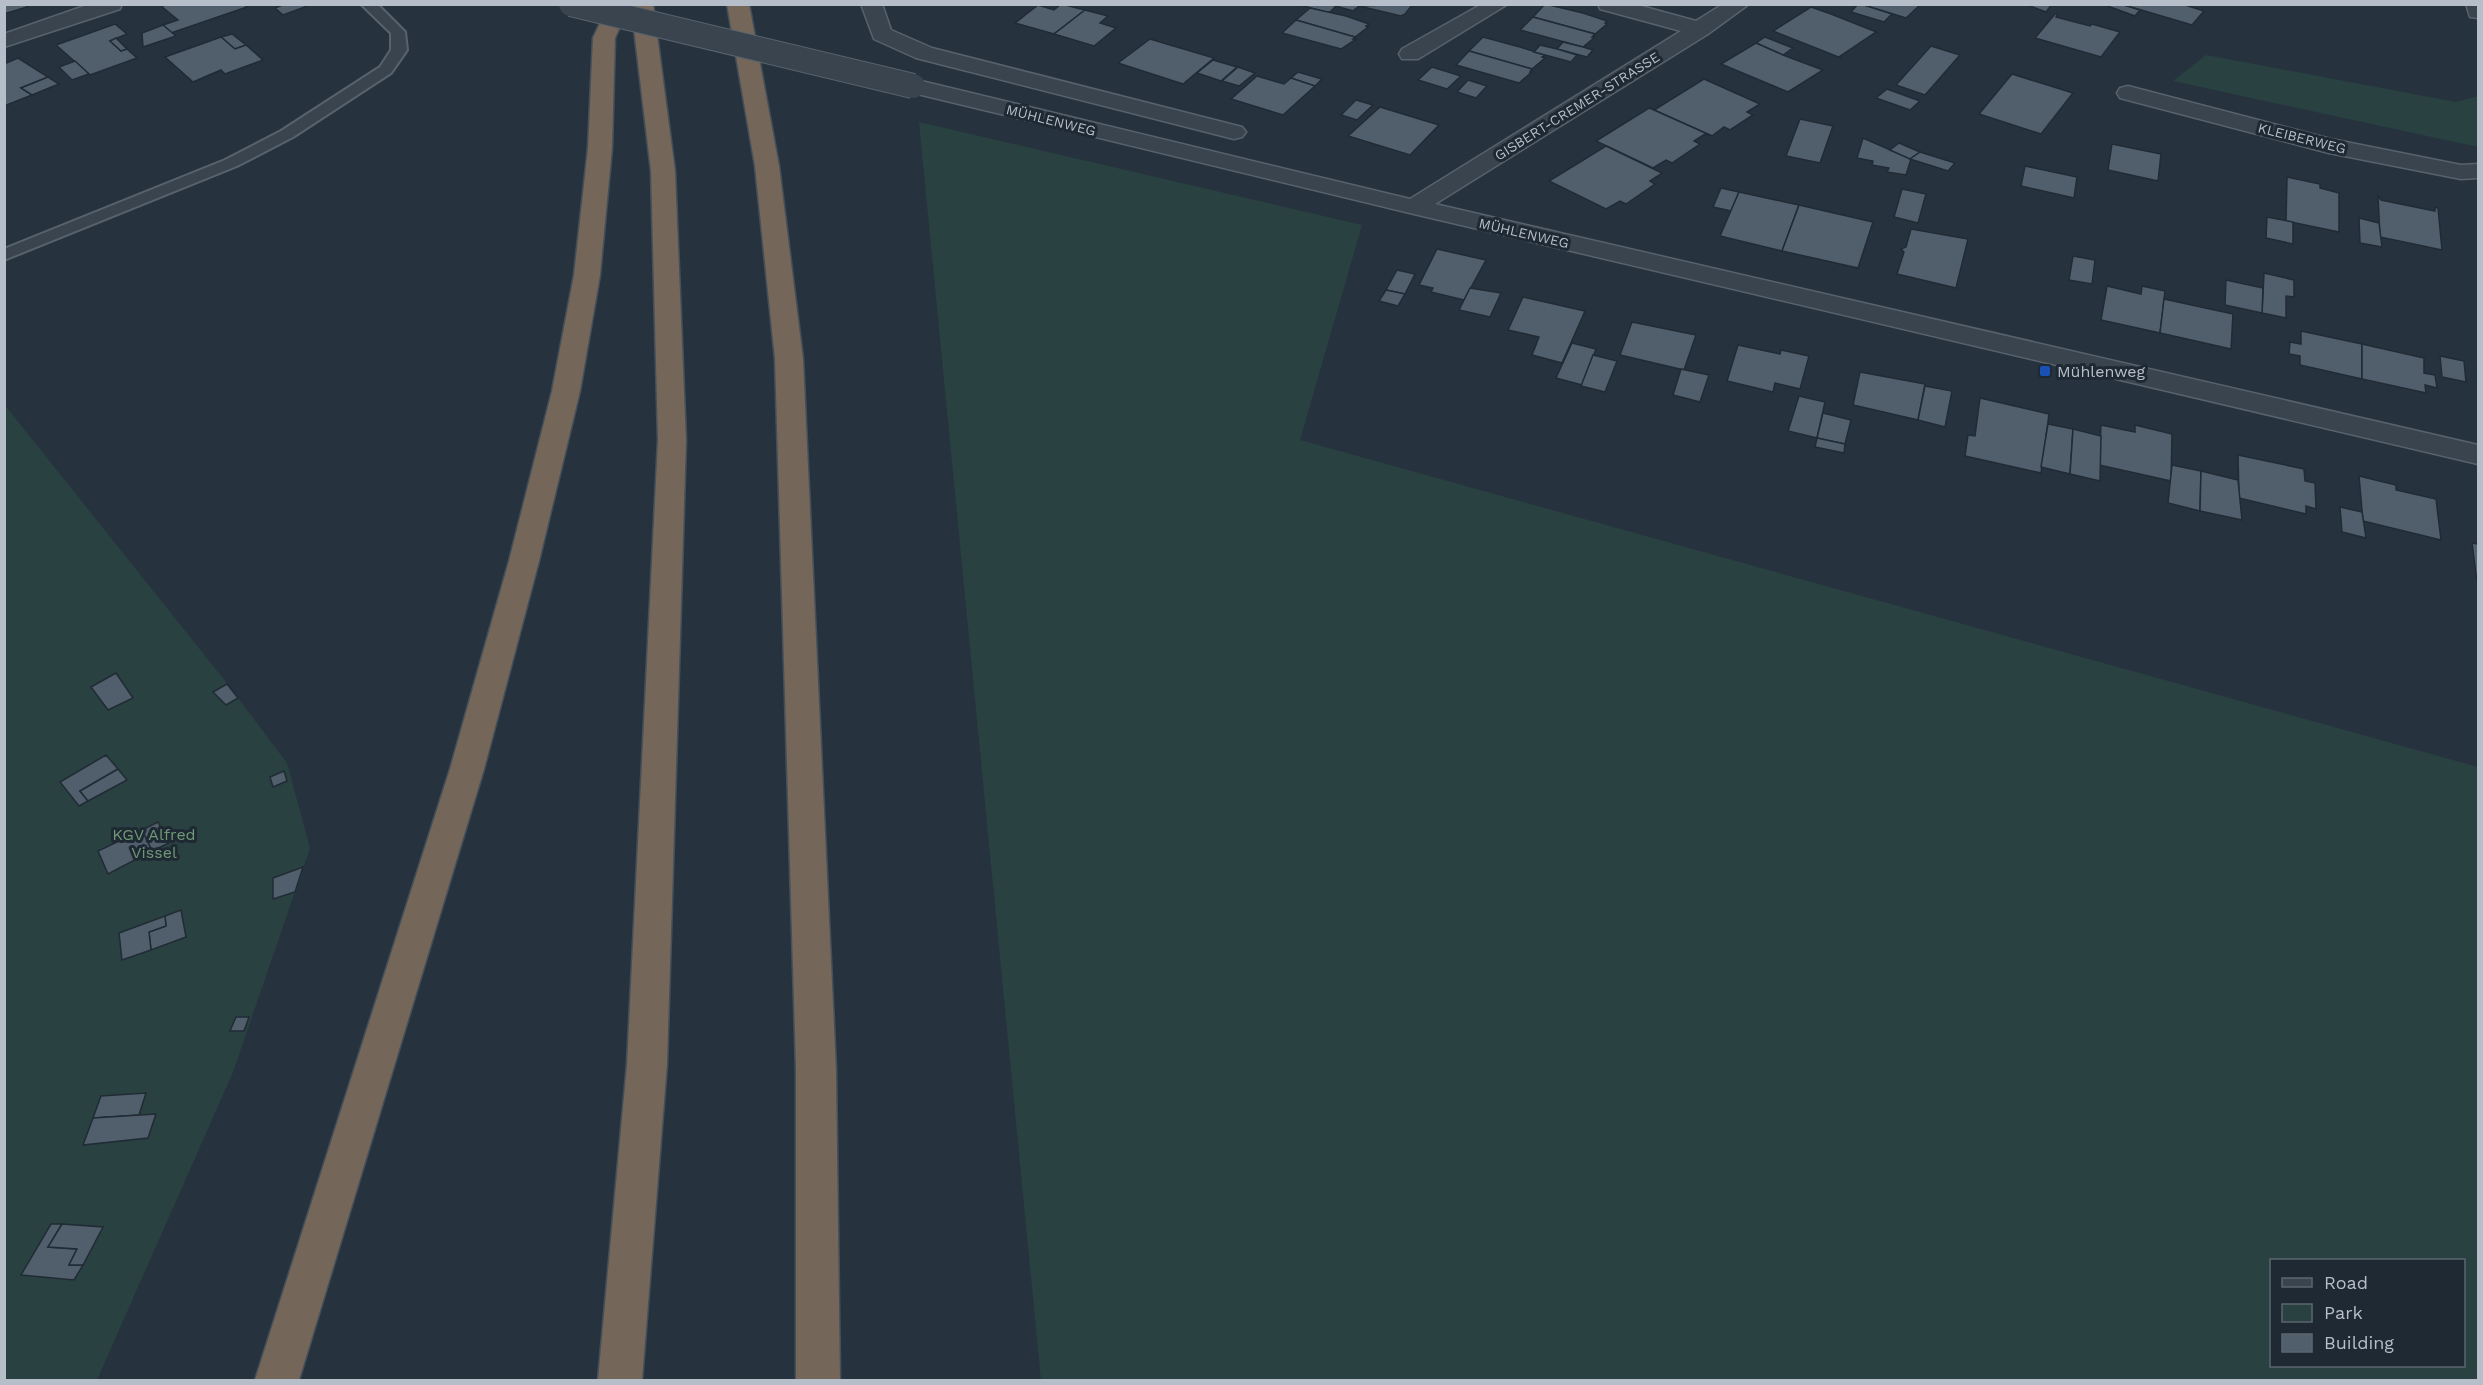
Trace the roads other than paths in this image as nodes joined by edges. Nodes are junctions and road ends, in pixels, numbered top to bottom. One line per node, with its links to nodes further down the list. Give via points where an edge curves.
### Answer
1 (112, 4): 14 (street)
2 (368, 4): 20 (lane, via 398,32 399,50 386,70 287,134 231,163)
3 (571, 4): 19 (street, MÜHLENWEG, bridge)
4 (620, 4): 22 (highway, via 604,38 600,148 587,275 566,391 530,539 467,769)
5 (642, 4): 23 (highway, via 663,171 672,440 647,1064)
6 (738, 4): 24 (highway, via 767,166 789,359 816,1069)
7 (871, 4): 17 (street, via 882,34 924,53)
8 (1498, 4): 15 (street)
9 (1608, 4): 13 (street)
10 (1739, 4): 13 (street, GISBERT-CREMER-STRASSE)
11 (2477, 4): 12 (street)
12 (2478, 12)
13 (1700, 28): 19 (street, GISBERT-CREMER-STRASSE)
14 (4, 41)
15 (1410, 54)
16 (2128, 93): 18 (street, KLEIBERWEG, via 2329,146 2461,172)
17 (1234, 132)
18 (2478, 171)
19 (1414, 207): 21 (street, MÜHLENWEG)
20 (4, 255)
21 (2478, 455)
22 (277, 1380)
23 (620, 1380)
24 (818, 1380)

